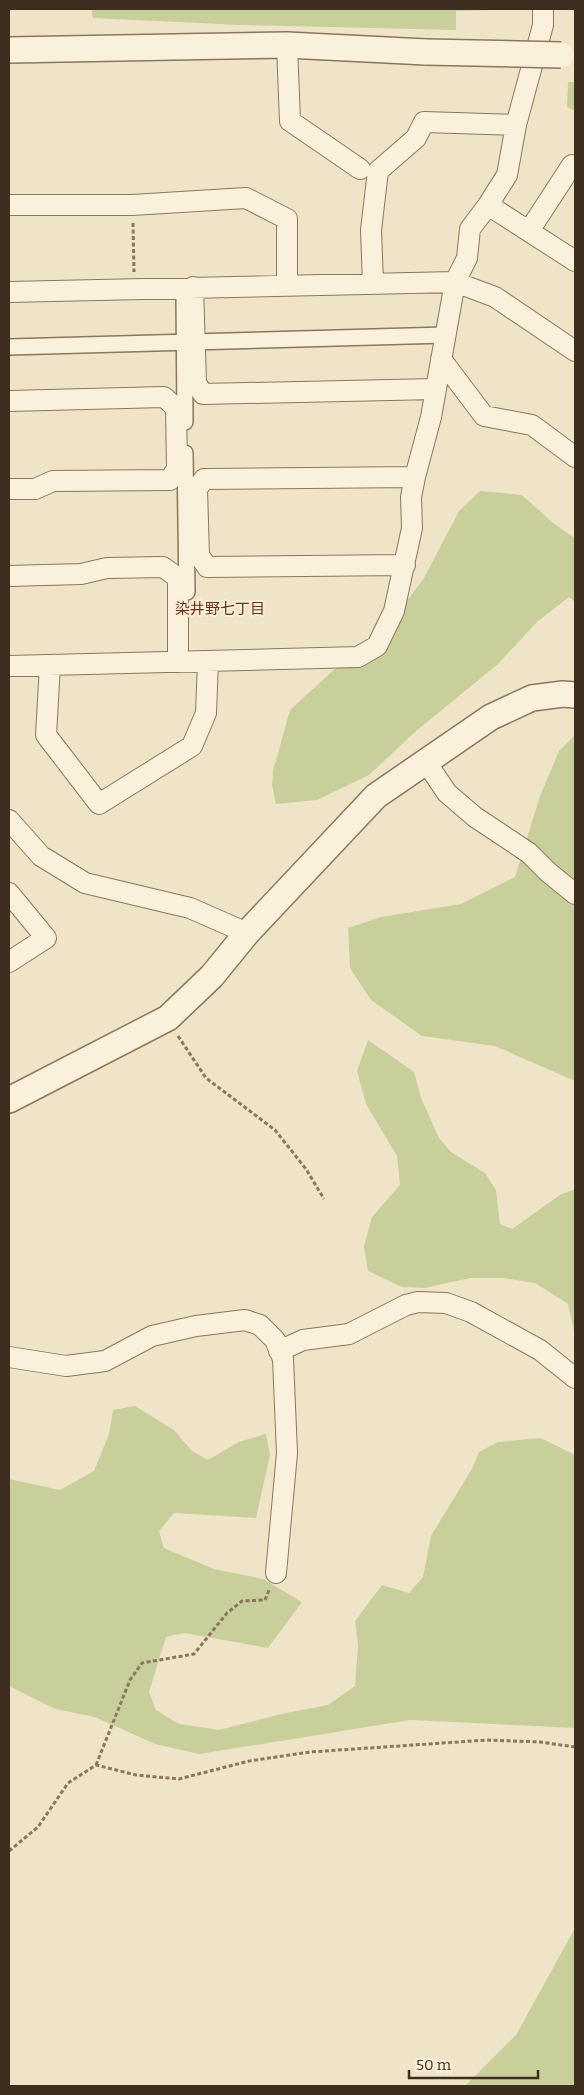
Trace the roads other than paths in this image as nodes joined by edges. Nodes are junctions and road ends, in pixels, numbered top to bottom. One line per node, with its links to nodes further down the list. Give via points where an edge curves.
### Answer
1 (543, 9): 5 (street, via 543,25)
2 (287, 45): 3 (street); 4 (street, bridge); 7 (street, via 290,121)
3 (9, 50)
4 (568, 56)
5 (516, 125): 9 (street, via 507,175); 13 (street, via 424,122 416,138 378,171 371,230)
6 (575, 167): 10 (street, via 572,165)
7 (360, 169)
8 (9, 205): 14 (street, via 132,205 246,198 286,219)
9 (488, 205): 10 (street); 12 (street, via 470,229 467,258)
10 (529, 231): 11 (street)
11 (575, 261)
12 (456, 282): 13 (street); 17 (street); 20 (street, via 495,297)
13 (373, 284): 14 (street)
14 (287, 285): 15 (street)
15 (188, 288): 16 (street); 18 (street)
16 (9, 292)
17 (446, 335): 18 (street); 21 (street)
18 (190, 343): 19 (street); 22 (street, via 196,383 203,394); 29 (street)
19 (9, 347)
20 (575, 351)
21 (441, 359): 22 (street); 24 (street, via 484,416 532,425)
22 (436, 389): 25 (street)
23 (9, 401): 26 (street, via 164,397 176,408 177,468 170,480 53,482 35,489)
24 (575, 457)
25 (415, 477): 27 (street, via 411,497 412,528); 27 (street, via 204,479 197,489 199,555 207,567)
26 (9, 490)
27 (405, 565): 30 (street, via 394,611 377,646 358,656)
28 (9, 576): 29 (street, via 163,567 178,578)
29 (183, 661): 30 (street); 31 (street)
30 (208, 661): 31 (street, via 206,713 192,746 99,804 46,735)
31 (50, 665): 32 (street)
32 (9, 666)
33 (575, 695): 34 (street, via 532,698 492,717)
34 (426, 762): 37 (street, via 447,794 529,853); 38 (street, via 376,796)
35 (9, 820): 38 (street, via 41,856 85,883 190,908)
36 (9, 893): 39 (street, via 46,938)
37 (575, 894)
38 (247, 933): 40 (street, via 212,976 168,1018)
39 (9, 962)
40 (9, 1100)
41 (279, 1351): 42 (street, via 274,1340 260,1326 245,1320 152,1336 105,1361 66,1366); 43 (street, via 303,1340 349,1334 406,1305 446,1303 471,1312 540,1350); 44 (street, via 283,1359 287,1453)
42 (9, 1357)
43 (575, 1378)
44 (276, 1573)

